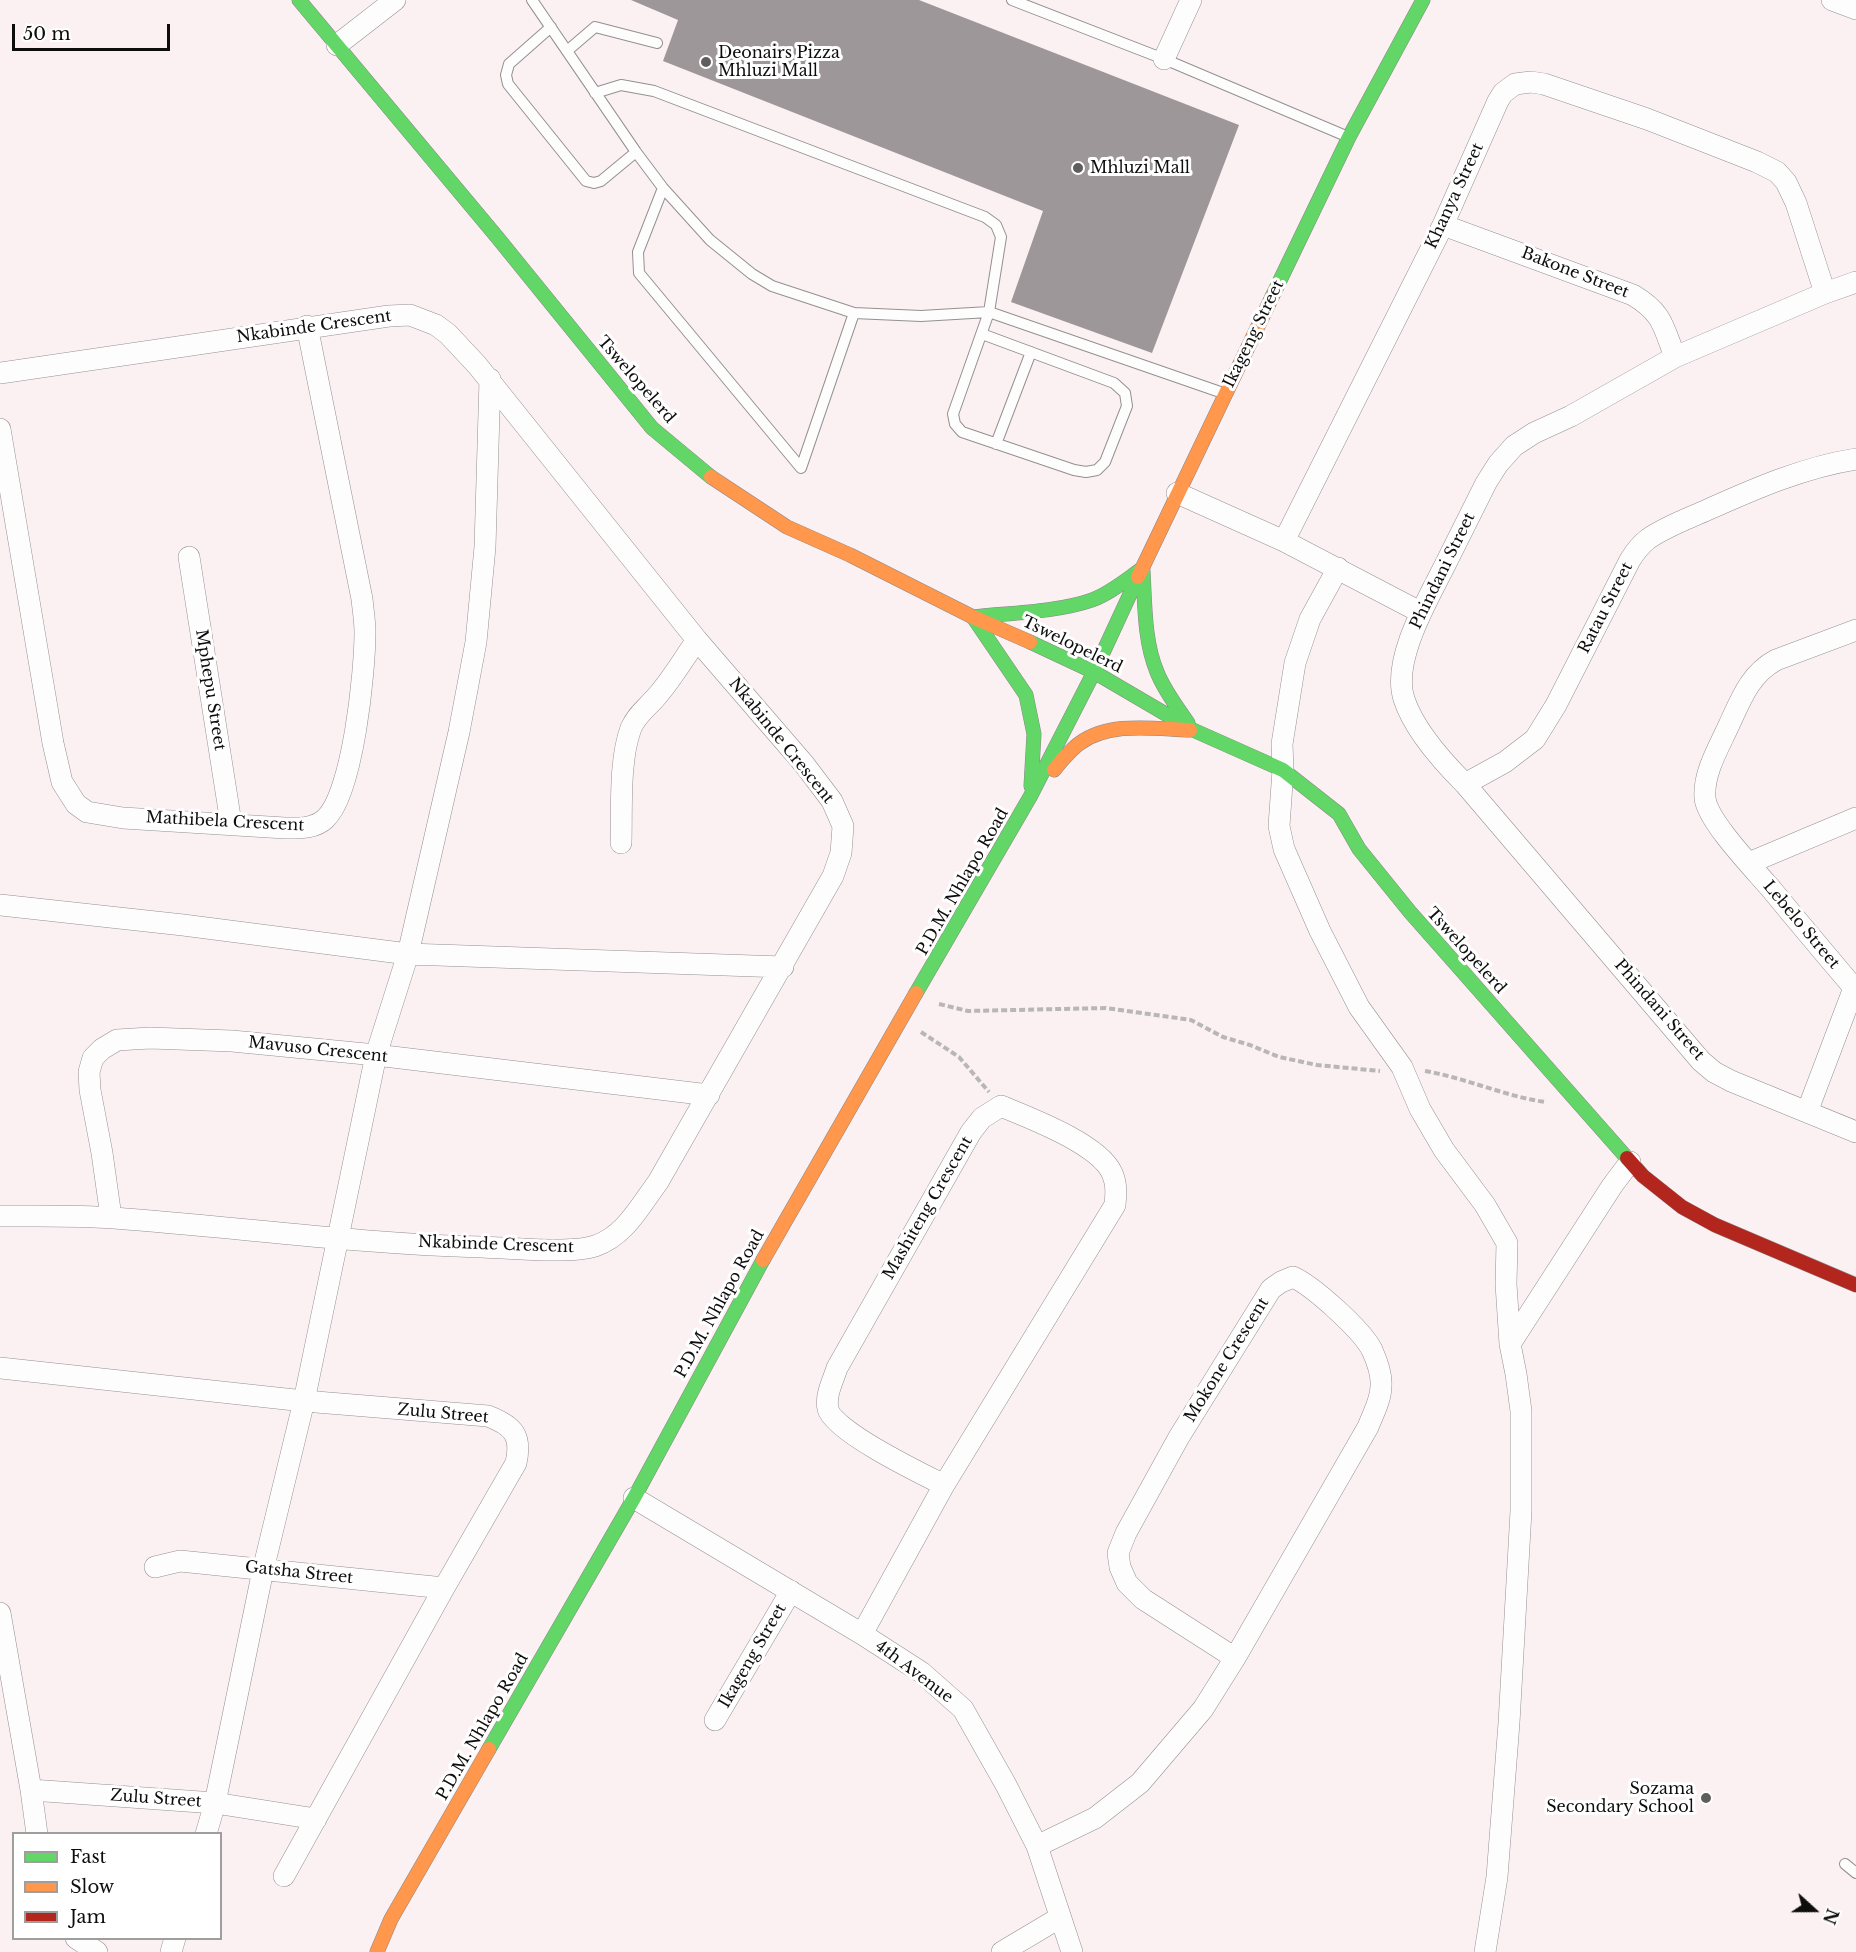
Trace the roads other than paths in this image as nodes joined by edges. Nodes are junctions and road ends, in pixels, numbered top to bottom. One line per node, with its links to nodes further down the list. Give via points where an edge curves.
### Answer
1 (299, 0): 11 (street, Tswelopelerd)
2 (395, 0): 11 (street)
3 (532, 0): 9 (lane)
4 (1012, 0): 13 (lane)
5 (1191, 0): 13 (street)
6 (1423, 0): 15 (street, Ikageng Street)
7 (1832, 0): 8 (street)
8 (1856, 9)
9 (550, 27): 12 (lane); 16 (lane, via 509,63 508,84 586,181 601,181)
10 (657, 43): 12 (lane, via 595,27)
11 (337, 45): 39 (street, Tswelopelerd, via 652,428 721,485 787,527)
12 (567, 51): 14 (lane)
13 (1164, 59): 15 (lane)
14 (595, 93): 16 (lane); 21 (lane, via 621,85 654,91 985,217 996,225 1001,237)
15 (1349, 137): 29 (street, Ikageng Street)
16 (636, 152): 17 (lane)
17 (663, 188): 22 (lane, via 710,240 752,274 772,286); 22 (lane, via 638,252 639,273 801,468)
18 (1443, 225): 20 (street, Khanya Street, via 1503,93 1522,82 1544,84 1647,119 1777,172 1797,203); 26 (street, Bakone Street, via 1633,295 1659,315); 34 (street, Khanya Street)
19 (1856, 282): 20 (street, Phindani Street)
20 (1825, 293): 26 (street, Phindani Street)
21 (990, 312): 22 (lane, via 921,316); 24 (lane); 29 (lane)
22 (854, 313)
23 (307, 326): 27 (street, Nkabinde Crescent); 28 (street, Nkabinde Crescent, via 410,315 448,334); 48 (street, Mathibela Crescent, via 362,599 365,631 360,696 346,779 340,798 326,819 306,828)
24 (982, 334): 25 (lane); 31 (lane, via 953,414 962,432)
25 (1031, 352): 31 (lane); 31 (lane, via 1114,383 1125,393 1127,406 1105,462 1096,470 1074,470)
26 (1676, 357): 38 (street, Phindani Street, via 1514,446 1486,483)
27 (0, 373)
28 (490, 379): 41 (street, Nkabinde Crescent); 52 (street, via 485,537 476,642 439,827)
29 (1225, 394): 33 (street, Ikageng Street)
30 (0, 429): 48 (street, Mathibela Crescent, via 63,782 76,804 98,815)
31 (996, 444)
32 (1856, 459): 45 (street, Ratau Street, via 1753,490 1668,528 1642,544 1535,739 1505,762)
33 (1178, 493): 34 (street); 36 (street, Ikageng Street)
34 (1284, 541): 37 (street)
35 (189, 557): 48 (street, Mphepu Street)
36 (1143, 568): 39 (street, via 1091,600); 42 (street, Ikageng Street); 43 (street, via 1146,618 1156,668 1165,689)
37 (1338, 568): 38 (street); 44 (street, via 1310,619 1295,663 1282,744)
38 (1420, 612): 45 (street, Phindani Street, via 1405,655 1403,696 1440,760)
39 (973, 617): 42 (street, Tswelopelerd); 46 (street, via 1026,695 1034,734)
40 (1856, 630): 50 (street, Lebelo Street, via 1765,666 1745,692 1716,753 1705,787 1706,802)
41 (697, 640): 49 (street, via 631,728 624,773); 53 (street, Nkabinde Crescent, via 804,764 832,801 843,826 842,853 833,876)
42 (1094, 672): 43 (street, Tswelopelerd); 46 (street, P.D.M. Nhlapo Road)
43 (1193, 730): 44 (street, Tswelopelerd); 46 (street, via 1115,731 1083,741)
44 (1283, 770): 59 (street, Tswelopelerd, via 1339,814 1359,849 1410,912); 64 (street, via 1279,826 1284,849 1320,931 1359,1007 1402,1067 1444,1150 1485,1205 1507,1243)
45 (1465, 784): 57 (street, Phindani Street, via 1701,1061 1731,1081)
46 (1030, 798): 68 (street, P.D.M. Nhlapo Road, via 772,1243)
47 (1856, 818): 50 (street, Lebelo Street)
48 (231, 823)
49 (621, 843)
50 (1749, 863): 54 (street, Lebelo Street)
51 (0, 905): 52 (street)
52 (408, 954): 53 (street); 55 (street)
53 (783, 967): 56 (street, Nkabinde Crescent)
54 (1855, 988): 57 (street)
55 (376, 1055): 56 (street, Mavuso Crescent); 61 (street, Mavuso Crescent, via 232,1041 150,1038 109,1044 93,1058 89,1072); 62 (street)
56 (709, 1095): 62 (street, Nkabinde Crescent, via 658,1182 626,1226 613,1238 592,1247 468,1246)
57 (1807, 1112): 58 (street, Phindani Street)
58 (1856, 1132)
59 (1630, 1162): 63 (street, Tswelopelerd, via 1664,1194 1699,1216); 64 (street)
60 (0, 1215): 61 (street, Nkabinde Crescent)
61 (111, 1217): 62 (street, Nkabinde Crescent)
62 (337, 1238): 66 (street)
63 (1856, 1285)
64 (1510, 1344): 92 (street, via 1521,1411 1521,1511 1498,1865)
65 (0, 1368): 66 (street, Zulu Street)
66 (304, 1401): 70 (street); 71 (street, Zulu Street, via 488,1416 504,1422 515,1433 520,1446 516,1463)
67 (944, 1485): 67 (street, Mashiteng Crescent, via 1115,1205 1116,1186 1111,1171 1094,1152 1053,1128 1001,1106 982,1118 971,1132 837,1368 828,1395 828,1411 838,1423 874,1448); 74 (street)
68 (634, 1498): 72 (street, 4th Avenue); 89 (street, P.D.M. Nhlapo Road)
69 (155, 1567): 70 (street, Gatsha Street, via 180,1561)
70 (262, 1570): 71 (street, Gatsha Street); 78 (street)
71 (444, 1588): 79 (street, Zulu Street)
72 (791, 1591): 74 (street, 4th Avenue); 76 (street, Ikageng Street)
73 (0, 1618): 77 (street)
74 (862, 1634): 82 (street, 4th Avenue, via 921,1672 963,1709)
75 (1235, 1658): 75 (street, Mokone Crescent, via 1368,1427 1381,1388 1371,1348 1325,1299 1293,1278 1271,1289 1179,1437 1118,1553 1127,1583 1143,1599); 82 (street, Mokone Crescent, via 1203,1709 1140,1783 1095,1818)
76 (716, 1720)
77 (31, 1790): 78 (street, Zulu Street); 80 (street)
78 (214, 1803): 79 (street, Zulu Street); 81 (street)
79 (316, 1819): 85 (street, Zulu Street)
80 (37, 1832)
81 (206, 1832)
82 (1038, 1846): 86 (street, 4th Avenue)
83 (1845, 1864): 84 (lane)
84 (1856, 1873)
85 (284, 1876)
86 (1059, 1918): 90 (street); 91 (street, 4th Avenue)
87 (79, 1940): 88 (street)
88 (97, 1952)
89 (376, 1952)
90 (1002, 1952)
91 (1072, 1952)
92 (1485, 1952)

